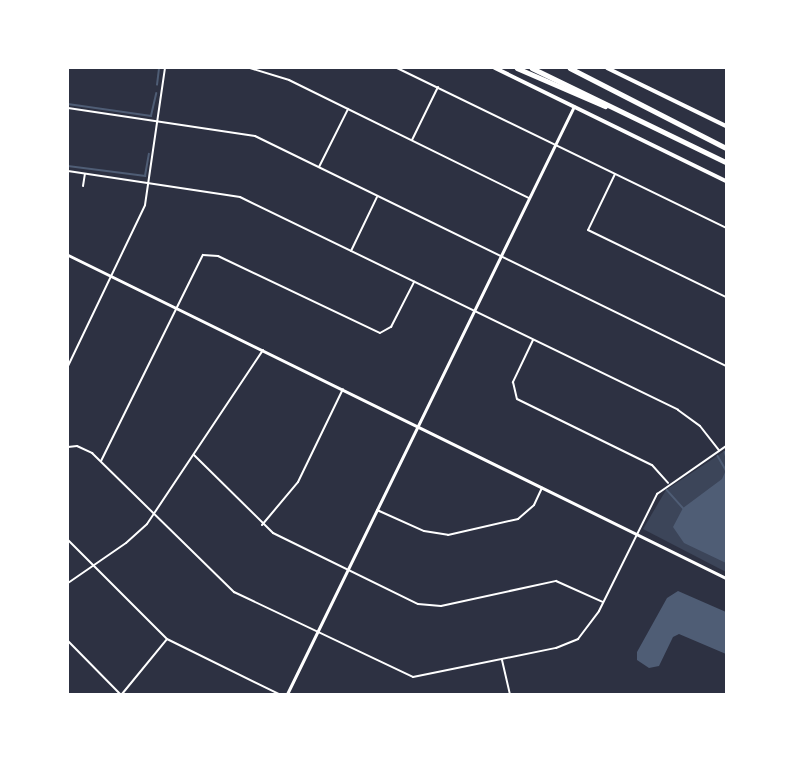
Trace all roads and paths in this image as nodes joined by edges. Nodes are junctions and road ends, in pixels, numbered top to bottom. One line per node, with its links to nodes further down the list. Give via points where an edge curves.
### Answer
1 (165, 68): 13 (street)
2 (250, 68): 12 (street, via 280,76)
3 (397, 68): 9 (street)
4 (495, 68): 10 (main road)
5 (517, 68): 14 (highway)
6 (532, 68): 14 (highway)
7 (570, 68): 18 (highway)
8 (607, 68): 15 (main road)
9 (438, 87): 16 (street); 17 (street)
10 (574, 106): 17 (street); 24 (main road)
11 (68, 108): 13 (street)
12 (348, 109): 16 (street); 20 (street)
13 (158, 121): 20 (street, via 248,134); 25 (street)
14 (644, 122): 19 (highway)
15 (726, 126)
16 (412, 141): 28 (street)
17 (555, 144): 23 (street); 28 (street)
18 (726, 148)
19 (726, 162)
20 (319, 167): 27 (street)
21 (68, 171): 22 (street)
22 (85, 174): 25 (street); 26 (street)
23 (615, 174): 29 (street); 35 (street, via 588,230)
24 (726, 181)
25 (150, 182): 30 (street, via 234,195); 33 (street, via 142,212)
26 (83, 186)
27 (378, 196): 30 (street); 32 (street)
28 (529, 198): 32 (street)
29 (726, 228)
30 (351, 251): 34 (street)
31 (68, 255): 33 (street)
32 (501, 256): 37 (street); 41 (street)
33 (111, 276): 36 (street); 40 (street)
34 (414, 282): 36 (street, via 386,332 370,330 207,253 198,261); 37 (street)
35 (726, 297)
36 (175, 307): 39 (street); 48 (street)
37 (474, 311): 38 (street); 43 (street)
38 (533, 340): 46 (street, via 685,414); 49 (street, via 512,391 521,402 652,465)
39 (263, 350): 42 (street); 47 (street)
40 (68, 366)
41 (726, 366)
42 (343, 389): 43 (street); 53 (street, via 298,482)
43 (418, 426): 50 (street); 51 (street)
44 (726, 446): 46 (street)
45 (68, 447): 48 (street, via 84,448)
46 (719, 450): 49 (street)
47 (194, 455): 52 (street); 53 (street)
48 (101, 461): 52 (street)
49 (668, 483): 54 (street, via 652,500)
50 (542, 488): 51 (street, via 534,505 518,519 448,536 429,533); 54 (street)
51 (377, 510): 57 (street)
52 (153, 514): 56 (street, via 138,533); 61 (street, via 225,586)
53 (262, 525): 57 (street)
54 (636, 533): 58 (street); 60 (street)
55 (68, 540): 56 (street)
56 (93, 566): 59 (street); 62 (street)
57 (348, 570): 60 (street, via 428,606 555,581); 61 (street)
58 (726, 578)
59 (68, 583)
60 (603, 602): 64 (street, via 590,627 578,639)
61 (317, 634): 64 (street, via 414,677); 67 (street)
62 (167, 639): 65 (street); 66 (street)
63 (68, 641): 65 (street)
64 (502, 660): 68 (street)
65 (121, 694)
66 (279, 694)
67 (287, 694)
68 (510, 694)

